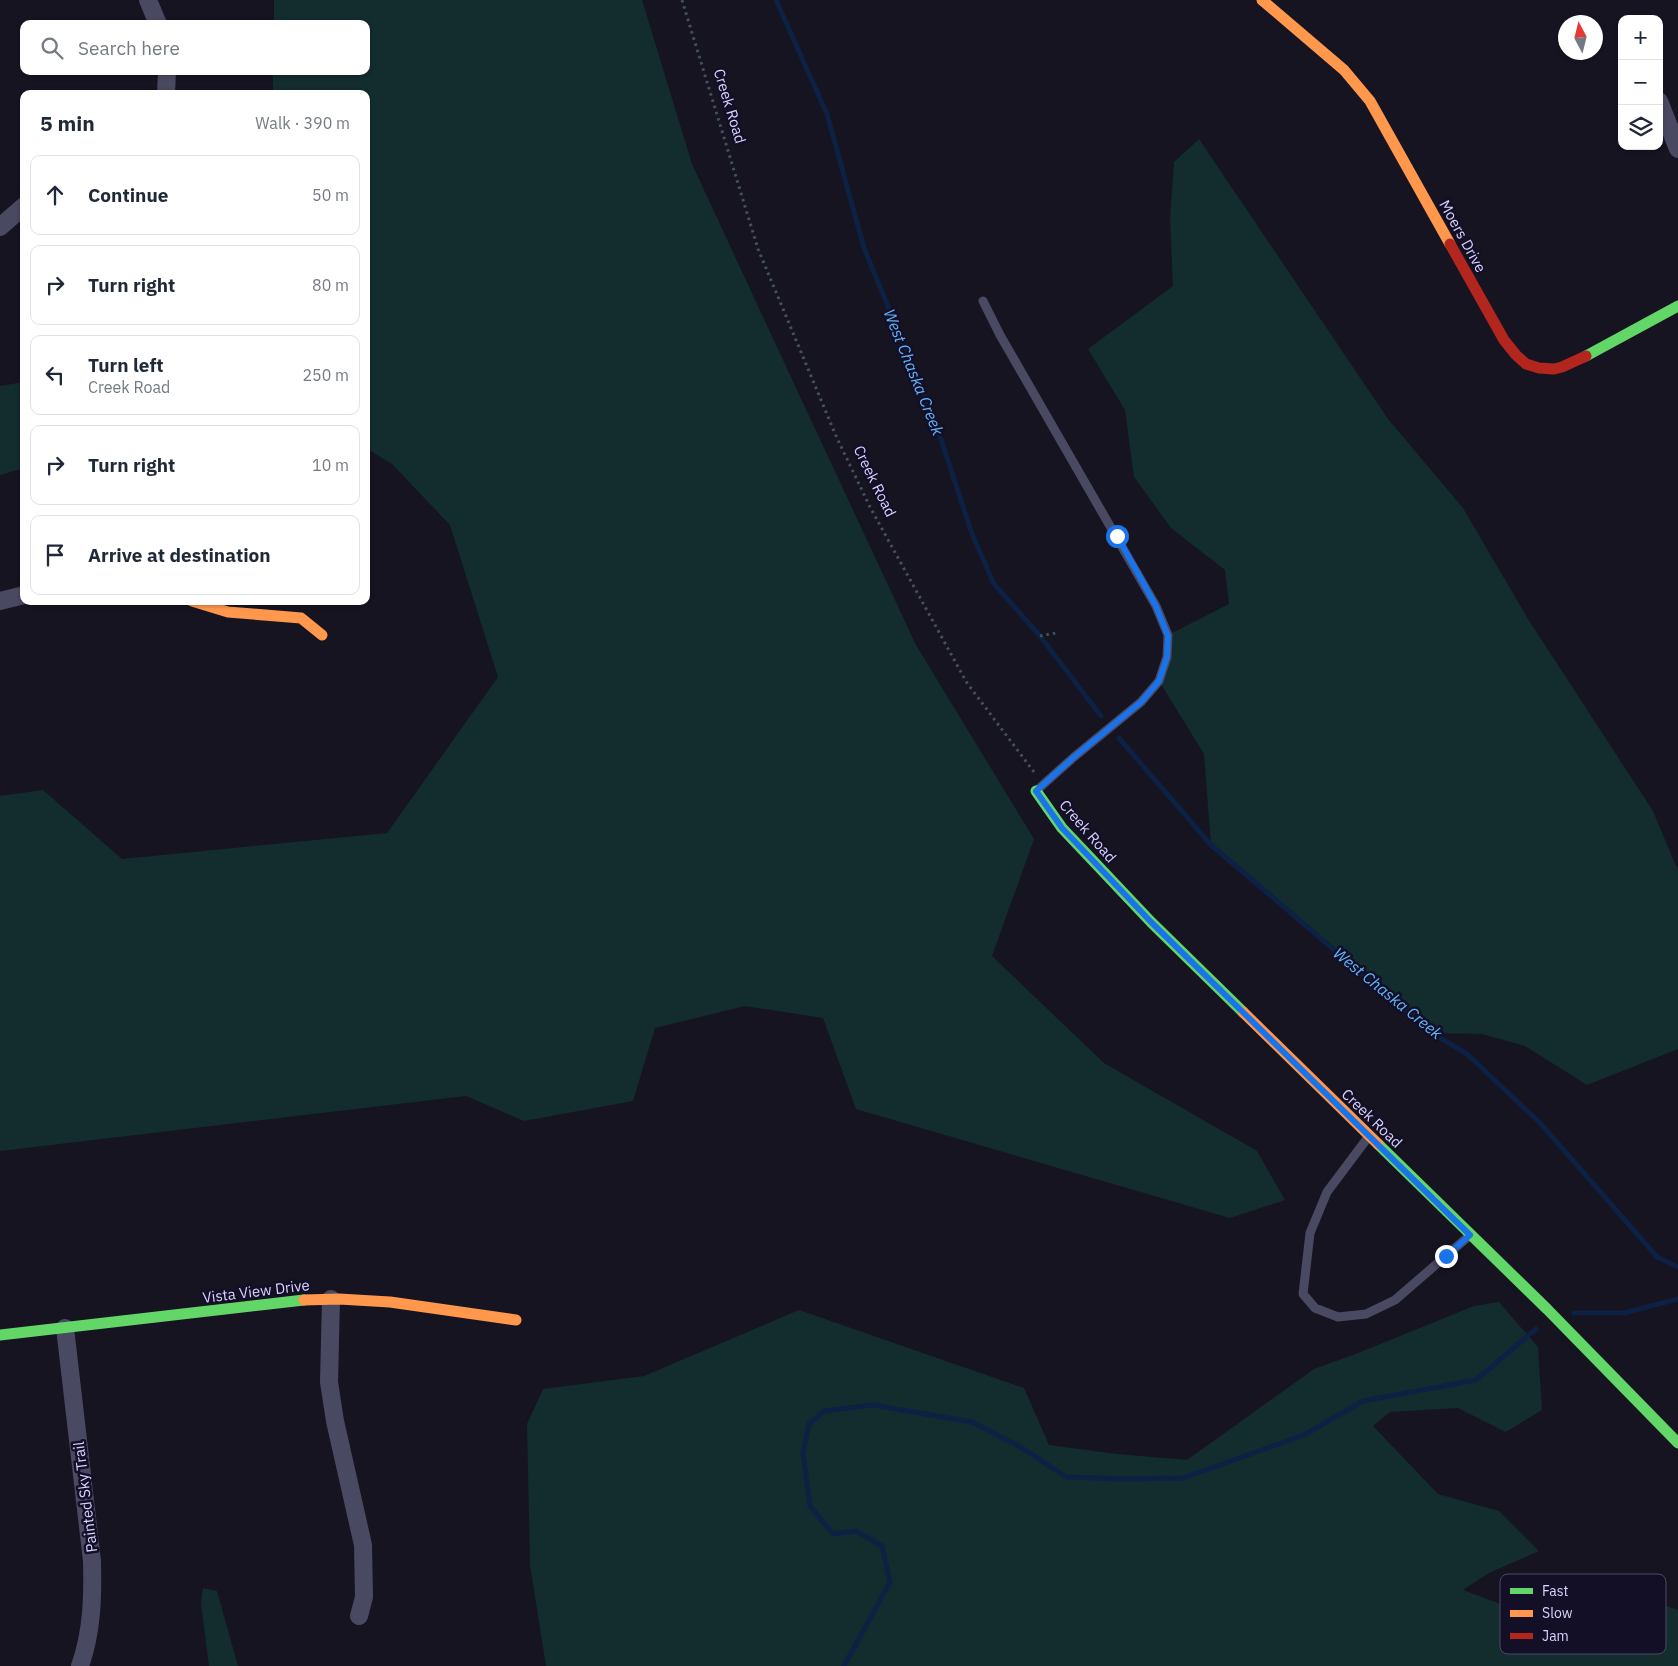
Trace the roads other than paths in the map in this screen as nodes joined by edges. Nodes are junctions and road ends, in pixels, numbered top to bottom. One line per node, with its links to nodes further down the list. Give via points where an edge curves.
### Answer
1 (148, 0): 3 (street)
2 (1262, 0): 11 (street, Moers Drive, via 1344,70 1370,102 1504,340 1521,360 1532,367 1554,369 1602,348)
3 (156, 20)
4 (166, 75): 5 (street)
5 (166, 90)
6 (1661, 105): 7 (street)
7 (1678, 149)
8 (20, 210): 9 (street)
9 (0, 228)
10 (983, 300): 16 (lane, via 1156,606 1168,636 1167,657 1159,681 1141,702)
11 (1678, 306)
12 (20, 596): 13 (street)
13 (0, 601)
14 (205, 605): 15 (street, via 228,612 301,618)
15 (322, 635)
16 (1036, 791): 17 (street, Creek Road, via 1062,828 1151,922)
17 (1369, 1135): 18 (street, Creek Road); 18 (lane, via 1327,1192 1310,1233 1303,1294 1315,1308 1338,1317 1366,1314 1395,1300)
18 (1470, 1235): 23 (street, Creek Road)
19 (331, 1299): 20 (street, Vista View Drive, via 386,1301); 21 (street, Vista View Drive); 24 (street, via 329,1382 362,1545 364,1597)
20 (516, 1320)
21 (65, 1328): 22 (street, Vista View Drive); 25 (street, Painted Sky Trail, via 92,1561 92,1608)
22 (0, 1335)
23 (1678, 1443)
24 (359, 1616)
25 (80, 1666)

